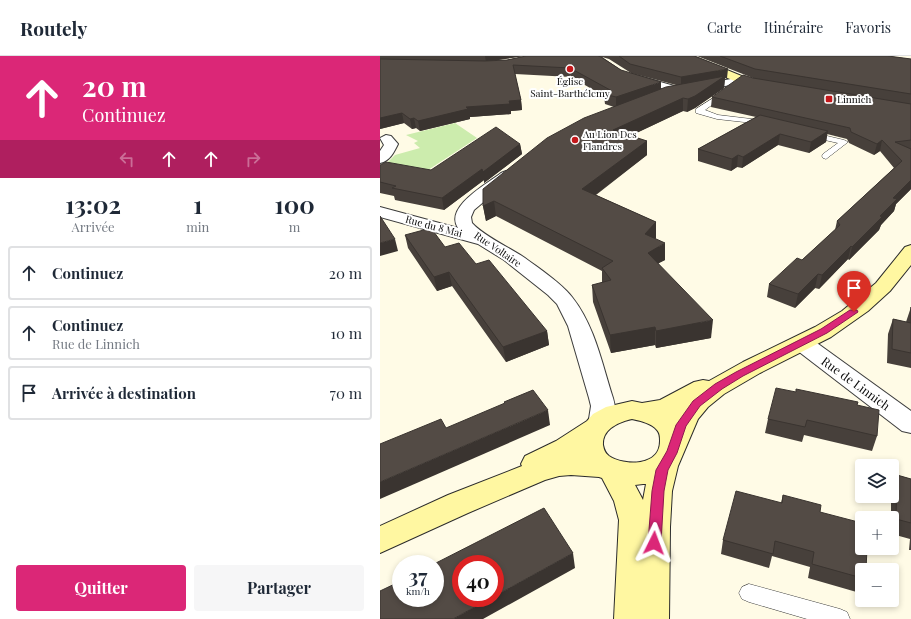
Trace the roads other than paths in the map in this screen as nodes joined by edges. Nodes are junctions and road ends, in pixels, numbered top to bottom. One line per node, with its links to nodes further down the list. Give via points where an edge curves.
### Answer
1 (684, 56): 3 (street)
2 (623, 74): 5 (street)
3 (740, 80): 4 (street); 5 (street); 7 (lane, via 699,111 717,117)
4 (779, 88)
5 (681, 91): 6 (street)
6 (650, 99)
7 (777, 126)
8 (799, 131): 10 (lane, via 844,142)
9 (386, 139): 11 (street, via 391,144)
10 (826, 156)
11 (380, 159)
12 (519, 166): 14 (street, Rue Voltaire, via 472,203 464,213 463,222 467,228)
13 (380, 212): 14 (street, Rue du 8 Mai)
14 (487, 241): 19 (street, Rue Voltaire, via 556,292 568,305 580,329 602,398 603,406)
15 (911, 251): 16 (street, via 901,268 878,293 838,323)
16 (802, 343): 17 (street); 20 (street, Rue de Linnich)
17 (740, 374): 18 (street, via 713,383 665,408); 21 (street, via 697,403 681,425)
18 (644, 411): 19 (street, via 619,411); 21 (street, via 660,418 668,425 673,434)
19 (598, 424): 22 (street, via 590,438 590,448 594,458); 23 (street, via 565,448)
20 (911, 424)
21 (670, 452): 22 (street, via 650,471 624,474); 27 (street, via 658,491)
22 (607, 468): 23 (street, via 581,464 559,465 530,474); 26 (street, via 628,499 634,520)
23 (458, 504): 24 (street)
24 (380, 540)
25 (749, 593): 28 (lane)
26 (631, 619)
27 (652, 619)
28 (840, 619)

